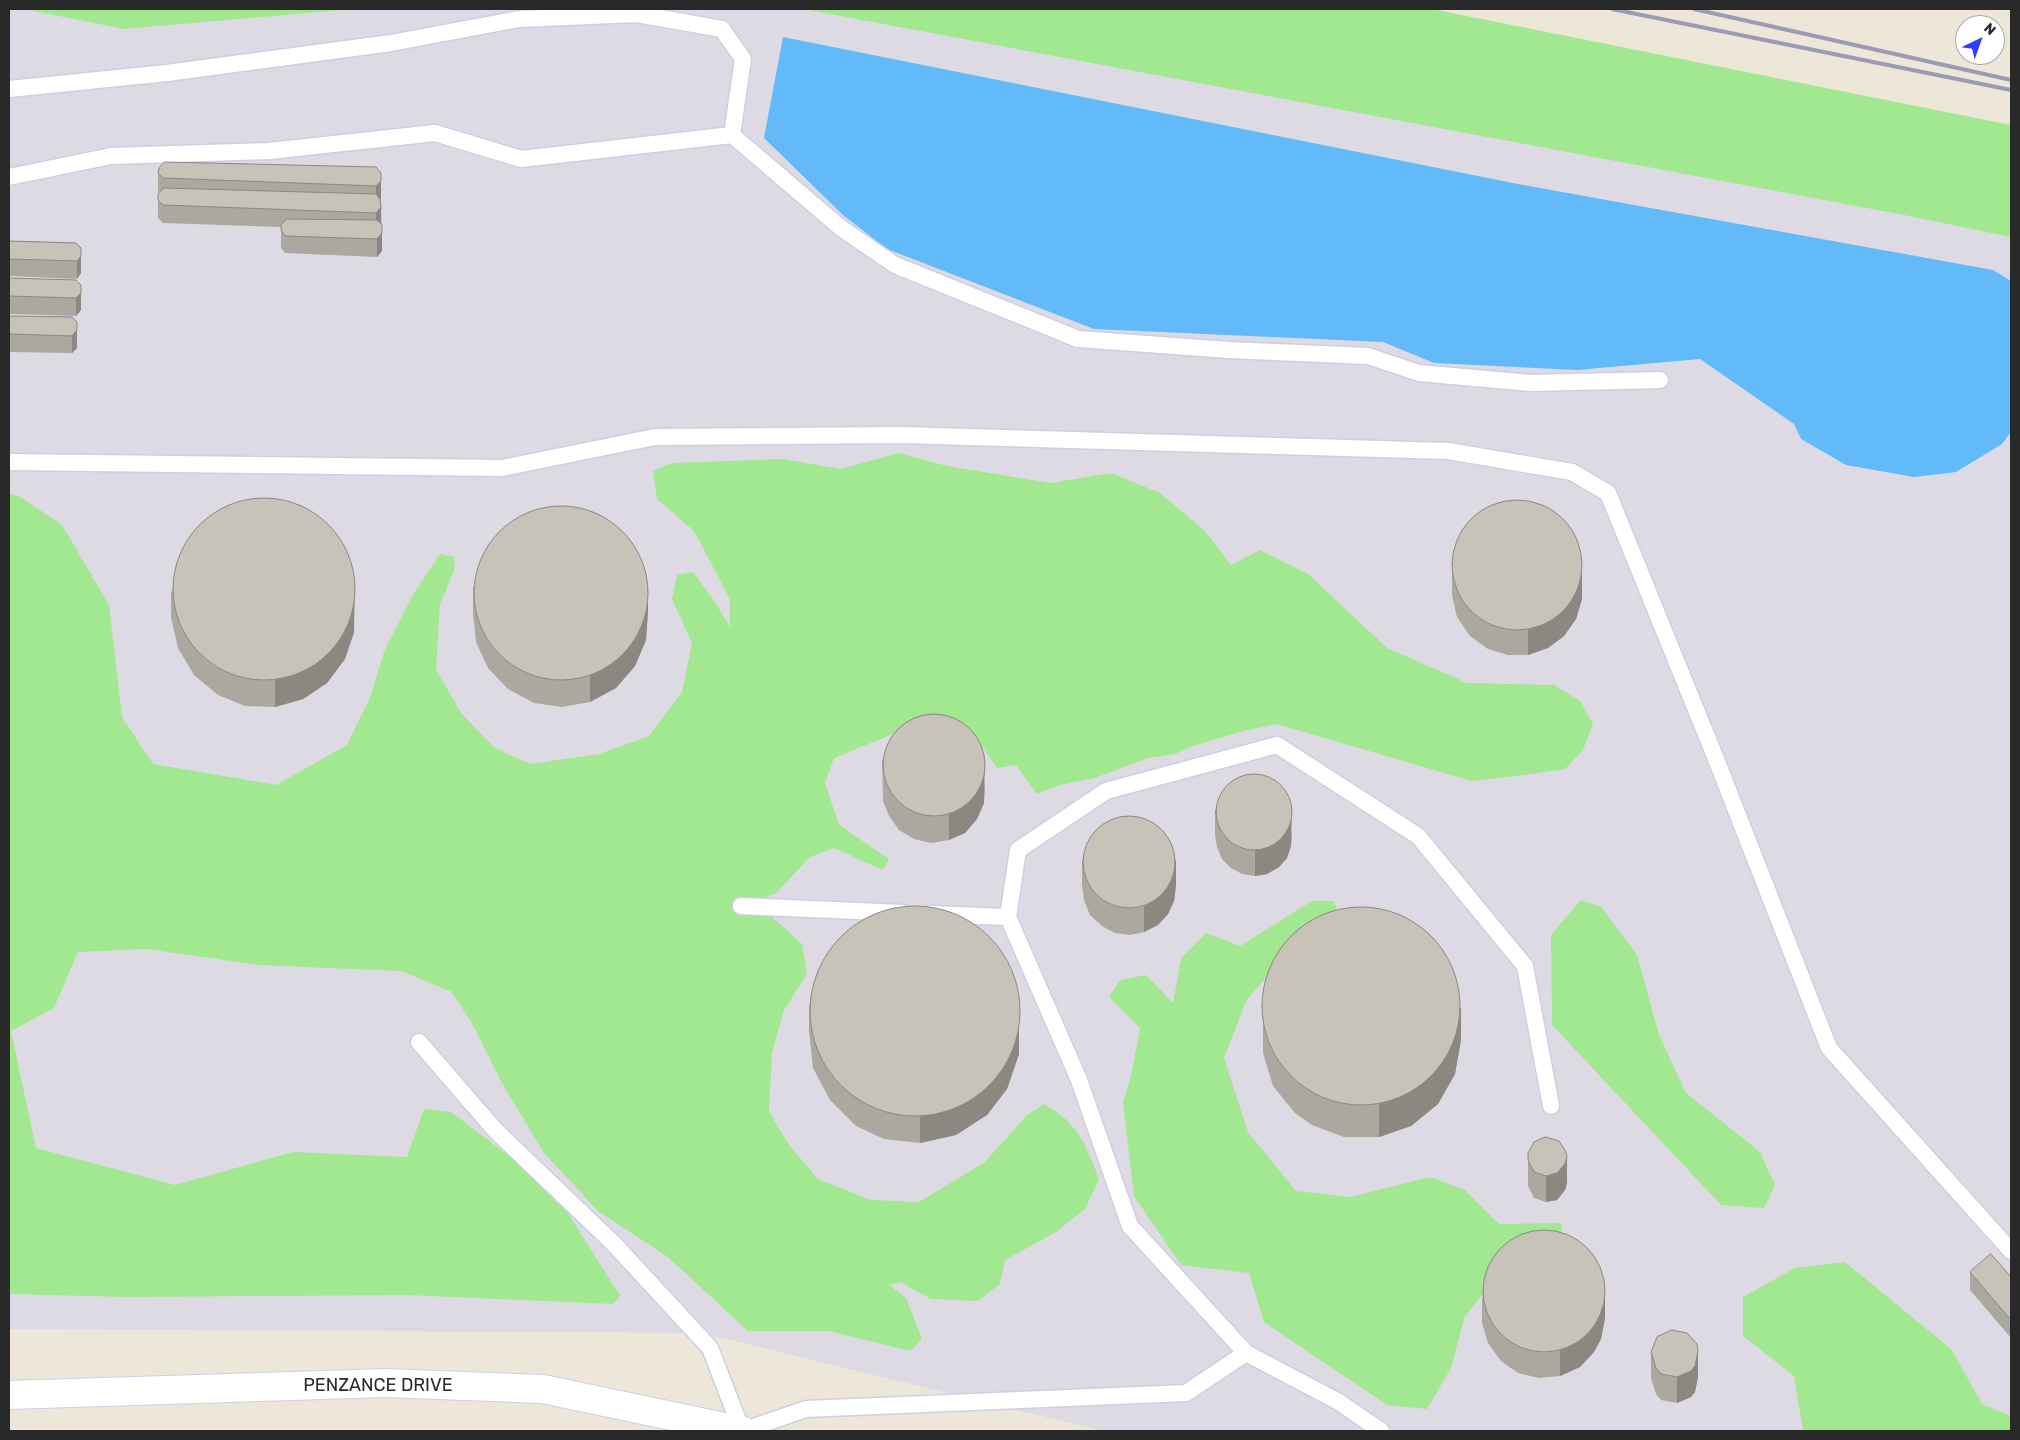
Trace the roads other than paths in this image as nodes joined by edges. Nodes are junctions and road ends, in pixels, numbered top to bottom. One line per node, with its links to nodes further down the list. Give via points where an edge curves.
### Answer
1 (9, 89): 2 (lane, via 167,73 391,43 519,19 637,14 722,29 743,59)
2 (732, 136): 3 (lane, via 521,159 435,133 268,151 111,156); 4 (lane, via 840,228 895,265 1078,339 1368,356 1419,373 1530,383)
3 (9, 177)
4 (1660, 380)
5 (9, 462): 10 (lane, via 502,468 655,437 901,435 1448,451 1572,472 1608,493 1829,1048)
6 (741, 906): 7 (lane)
7 (1008, 917): 9 (lane, via 1018,850 1106,791 1277,745 1418,836 1525,966); 11 (lane, via 1079,1080 1130,1226)
8 (419, 1042): 13 (lane, via 495,1130 614,1244 710,1348)
9 (1551, 1106)
10 (2011, 1251)
11 (1246, 1354): 13 (lane, via 1186,1393 806,1409); 14 (lane, via 1339,1402)
12 (9, 1395): 13 (street, PENZANCE DRIVE, via 386,1384 542,1389)
13 (742, 1431)
14 (1382, 1431)

